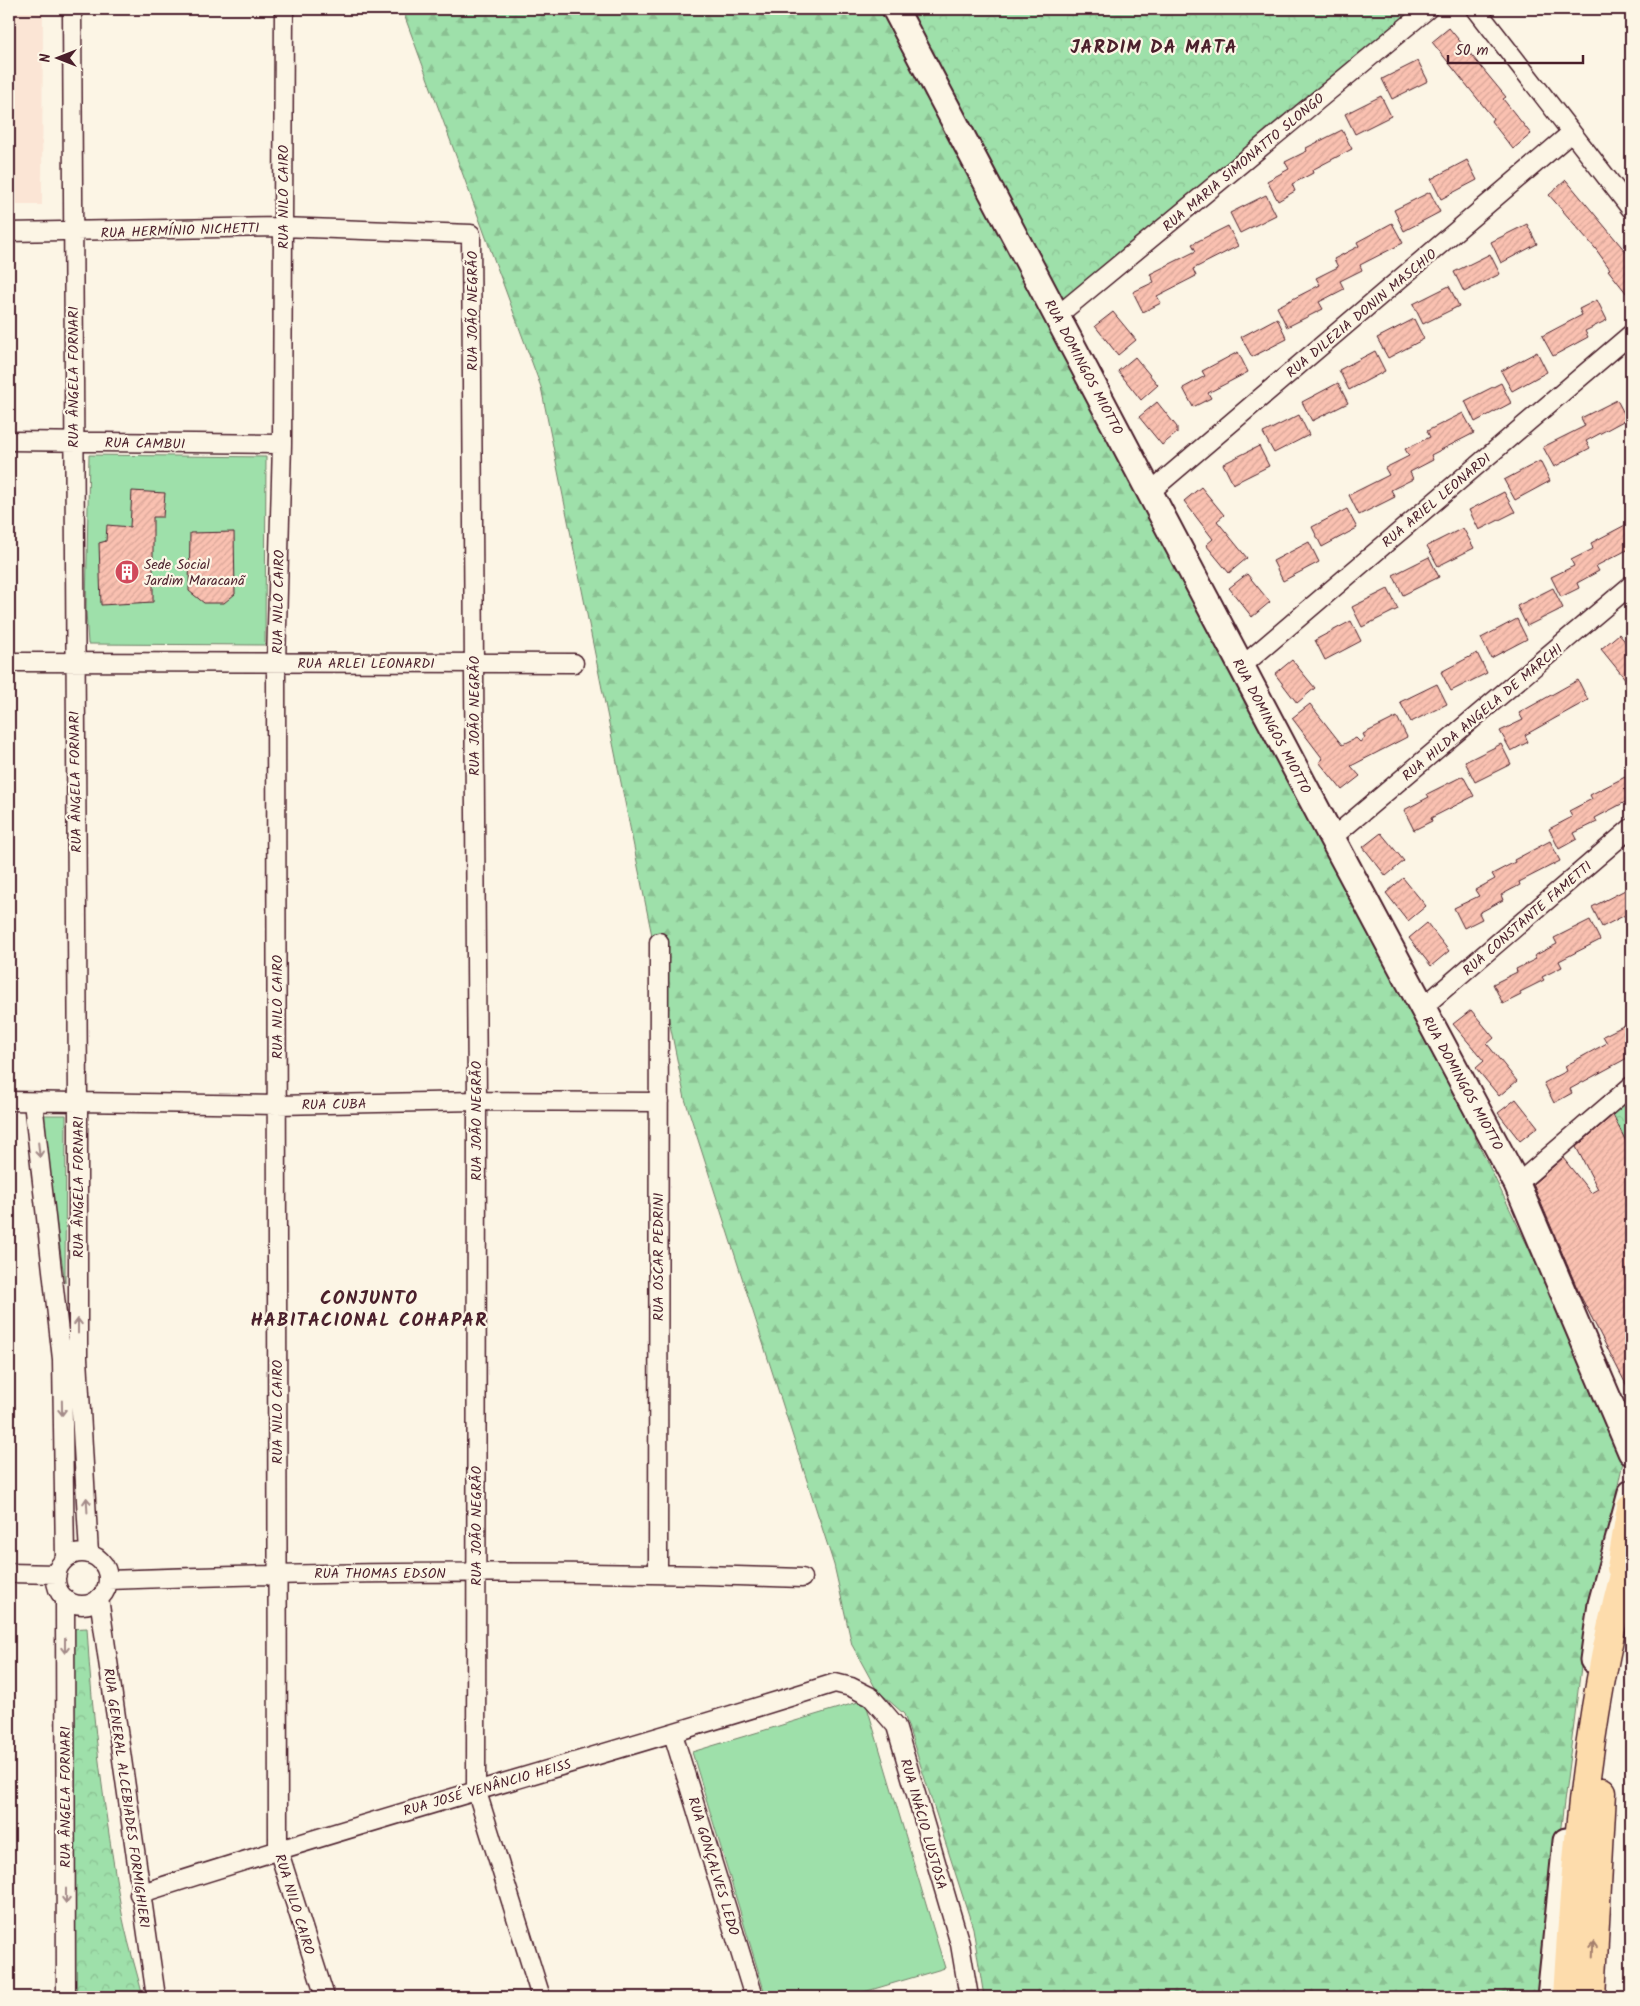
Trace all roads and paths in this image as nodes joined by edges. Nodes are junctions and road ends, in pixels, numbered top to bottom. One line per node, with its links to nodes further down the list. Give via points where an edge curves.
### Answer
1 (72, 9): 10 (street, RUA ÂNGELA FORNARI)
2 (284, 9): 8 (street, RUA NILO CAIRO)
3 (895, 9): 12 (street, RUA DOMINGOS MIOTTO)
4 (1428, 9): 12 (street, RUA MARIA SIMONATTO SLONGO)
5 (1476, 9): 6 (street)
6 (1572, 133): 7 (street); 17 (street, RUA DILEZIA DONIN MASCHIO)
7 (1631, 209)
8 (282, 227): 10 (street, RUA HERMÍNIO NICHETTI); 11 (street, RUA HERMÍNIO NICHETTI); 16 (street, RUA NILO CAIRO)
9 (9, 232): 10 (street, RUA HERMÍNIO NICHETTI)
10 (73, 232): 15 (street, RUA ÂNGELA FORNARI)
11 (471, 234): 22 (street, RUA JOÃO NEGRÃO)
12 (1057, 316): 17 (street, RUA DOMINGOS MIOTTO)
13 (1631, 334): 24 (street, RUA ARIEL LEONARDI)
14 (9, 441): 15 (street, RUA CAMBUI)
15 (74, 442): 16 (street, RUA CAMBUI); 20 (street, RUA ÂNGELA FORNARI)
16 (282, 444): 21 (street, RUA NILO CAIRO)
17 (1150, 492): 24 (street, RUA DOMINGOS MIOTTO)
18 (1631, 585): 26 (street, RUA HILDA ANGELA DE MARCHI)
19 (9, 662): 20 (street, RUA ARLEI LEONARDI)
20 (74, 662): 21 (street, RUA ARLEI LEONARDI); 34 (street, RUA ÂNGELA FORNARI)
21 (276, 662): 22 (street, RUA ARLEI LEONARDI); 35 (street, RUA NILO CAIRO)
22 (474, 663): 23 (street, RUA ARLEI LEONARDI); 30 (street, RUA JOÃO NEGRÃO)
23 (574, 663)
24 (1241, 667): 26 (street, RUA DOMINGOS MIOTTO)
25 (1631, 828): 28 (street, RUA CONSTANTE FAMETTI)
26 (1332, 838): 28 (street, RUA DOMINGOS MIOTTO)
27 (659, 942): 33 (street, RUA OSCAR PEDRINI)
28 (1422, 1008): 36 (street, RUA DOMINGOS MIOTTO)
29 (1631, 1086): 36 (street)
30 (476, 1101): 33 (street, RUA CUBA); 35 (street, RUA CUBA); 46 (street, RUA JOÃO NEGRÃO)
31 (9, 1102): 32 (street, RUA CUBA)
32 (33, 1102): 34 (street, RUA CUBA); 37 (street, RUA ÂNGELA FORNARI, one-way to 37)
33 (659, 1102): 47 (street, RUA OSCAR PEDRINI)
34 (78, 1104): 35 (street, RUA CUBA); 37 (street, RUA ÂNGELA FORNARI, one-way to 34)
35 (277, 1104): 45 (street, RUA NILO CAIRO)
36 (1517, 1184): 38 (street, RUA DOMINGOS MIOTTO)
37 (70, 1359): 42 (street, RUA ÂNGELA FORNARI, one-way to 37); 43 (street, RUA ÂNGELA FORNARI, one-way to 43)
38 (1631, 1452)
39 (1631, 1492): 64 (street, via 1601,1604 1564,1857)
40 (1631, 1507): 52 (main road)
41 (1631, 1550): 52 (main road)
42 (90, 1554): 43 (street, via 80,1553); 49 (street, via 103,1564)
43 (61, 1567): 44 (street); 50 (street, via 57,1583)
44 (9, 1573)
45 (278, 1573): 46 (street, RUA THOMAS EDSON); 49 (street, RUA THOMAS EDSON); 56 (street, RUA NILO CAIRO)
46 (475, 1573): 47 (street, RUA THOMAS EDSON); 55 (street, RUA JOÃO NEGRÃO)
47 (658, 1573): 48 (street, RUA THOMAS EDSON)
48 (802, 1578)
49 (108, 1580): 51 (street)
50 (65, 1598): 51 (street, via 78,1604); 58 (street, RUA ÂNGELA FORNARI, one-way to 58)
51 (99, 1598): 57 (street, RUA GENERAL ALCEBIADES FORMIGHIERI)
52 (1623, 1608): 65 (main road, via 1585,1779); 66 (main road, one-way to 52, via 1604,1773)
53 (835, 1683): 54 (street, RUA JOSÉ VENÂNCIO HEISS); 63 (street, RUA INÁCIO LUSTOSA, via 871,1697 896,1726 960,1944)
54 (674, 1734): 55 (street, RUA JOSÉ VENÂNCIO HEISS); 62 (street, RUA GONÇALVES LEDO)
55 (476, 1789): 56 (street, RUA JOSÉ VENÂNCIO HEISS); 61 (street, RUA JOÃO NEGRÃO)
56 (278, 1849): 57 (street, RUA JOSÉ VENÂNCIO HEISS); 60 (street, RUA NILO CAIRO)
57 (139, 1894): 59 (street, RUA GENERAL ALCEBIADES FORMIGHIERI)
58 (66, 1997)
59 (156, 1997)
60 (325, 1997)
61 (542, 1997)
62 (754, 1997)
63 (969, 1997)
64 (1550, 1997)
65 (1567, 1997)
66 (1591, 1997)

